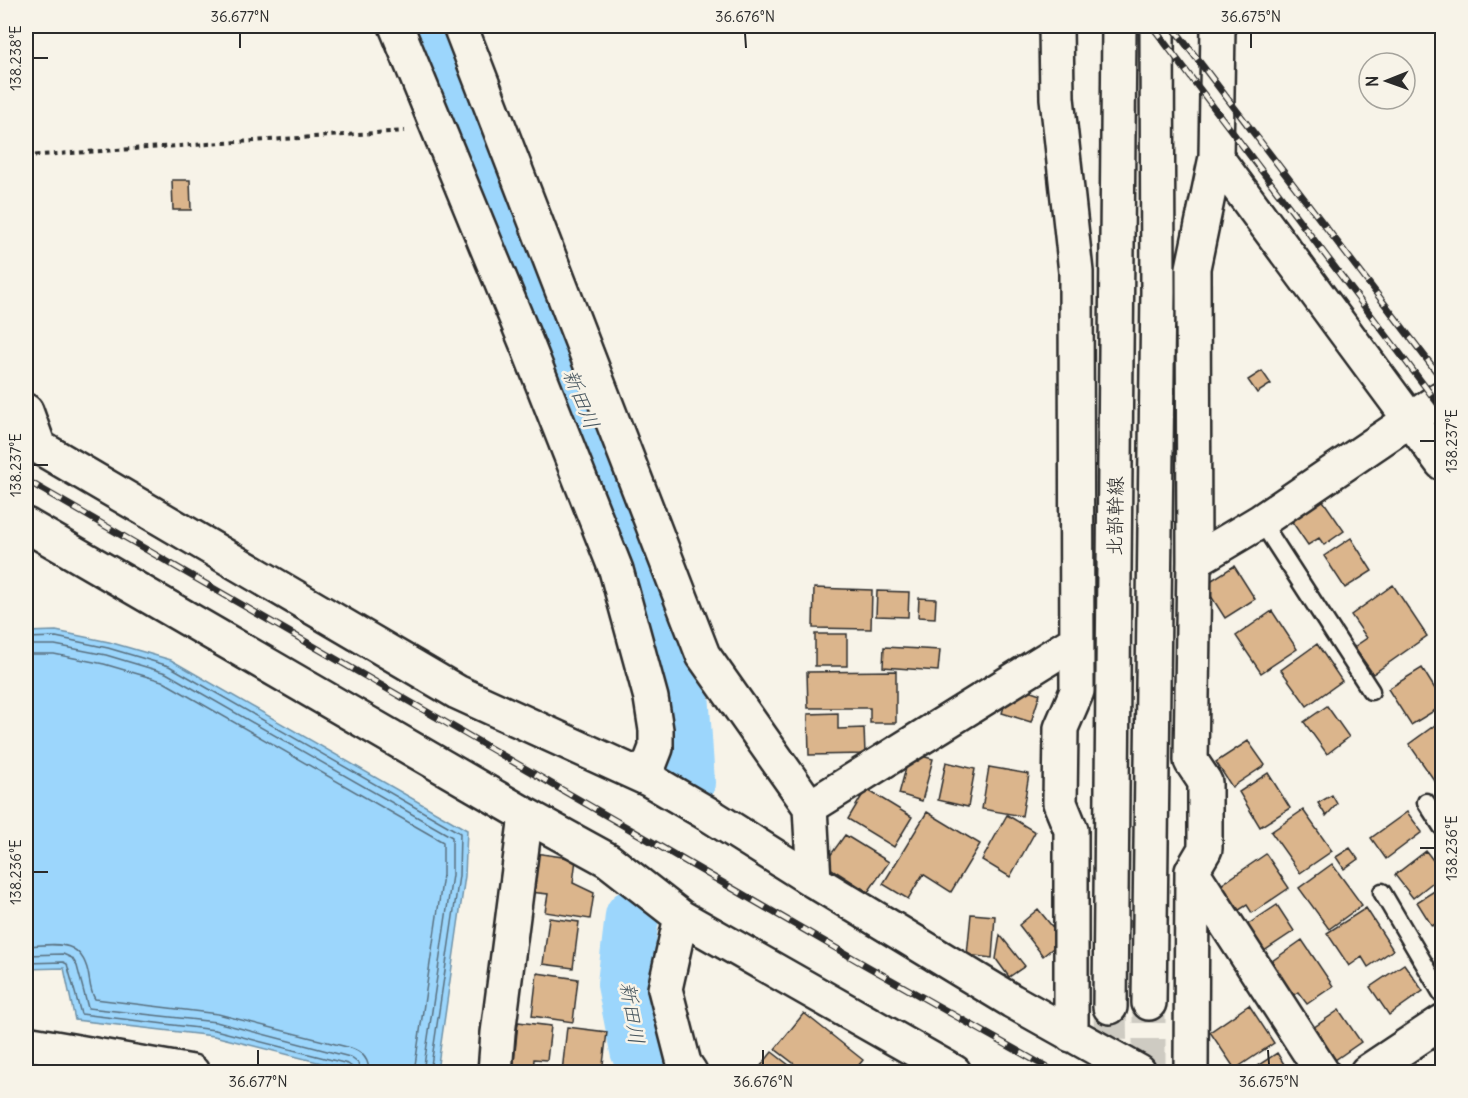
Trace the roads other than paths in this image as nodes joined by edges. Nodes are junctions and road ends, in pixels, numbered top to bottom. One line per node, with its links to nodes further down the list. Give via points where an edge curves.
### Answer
1 (396, 26): 17 (street, via 616,570 656,730 656,748)
2 (460, 26): 19 (street, via 703,655)
3 (1056, 26): 15 (street, via 1057,98 1076,273)
4 (1119, 26): 28 (street, 北部幹線)
5 (1157, 26): 27 (street, 北部幹線, via 1158,303)
6 (1218, 26): 7 (street)
7 (1216, 157): 10 (street); 14 (street, via 1193,268)
8 (1443, 398): 10 (street)
9 (26, 411): 17 (street, via 39,447 457,692)
10 (1410, 419): 11 (street); 12 (street)
11 (1443, 463)
12 (1261, 521): 14 (street); 16 (lane)
13 (26, 525): 20 (street)
14 (1194, 561): 22 (street, via 1191,761 1205,782 1205,849)
15 (1076, 641): 19 (street); 30 (street, via 1077,691 1060,739 1060,803 1071,830)
16 (1371, 691)
17 (646, 778): 23 (street)
18 (1426, 802): 21 (lane)
19 (810, 807): 23 (street)
20 (526, 815): 25 (street, via 608,860); 33 (street)
21 (1443, 827)
22 (1192, 871): 37 (street); 38 (street)
23 (814, 881): 30 (street)
24 (1382, 892): 26 (lane)
25 (681, 917): 34 (street, via 665,989); 35 (street)
26 (1443, 994)
27 (1149, 1003)
28 (1110, 1007)
29 (1443, 1022): 39 (street)
30 (1071, 1035): 36 (street)
31 (26, 1043): 32 (street)
32 (192, 1072)
33 (495, 1072)
34 (690, 1072)
35 (954, 1072)
36 (1139, 1072)
37 (1191, 1072)
38 (1322, 1072)
39 (1367, 1072)

